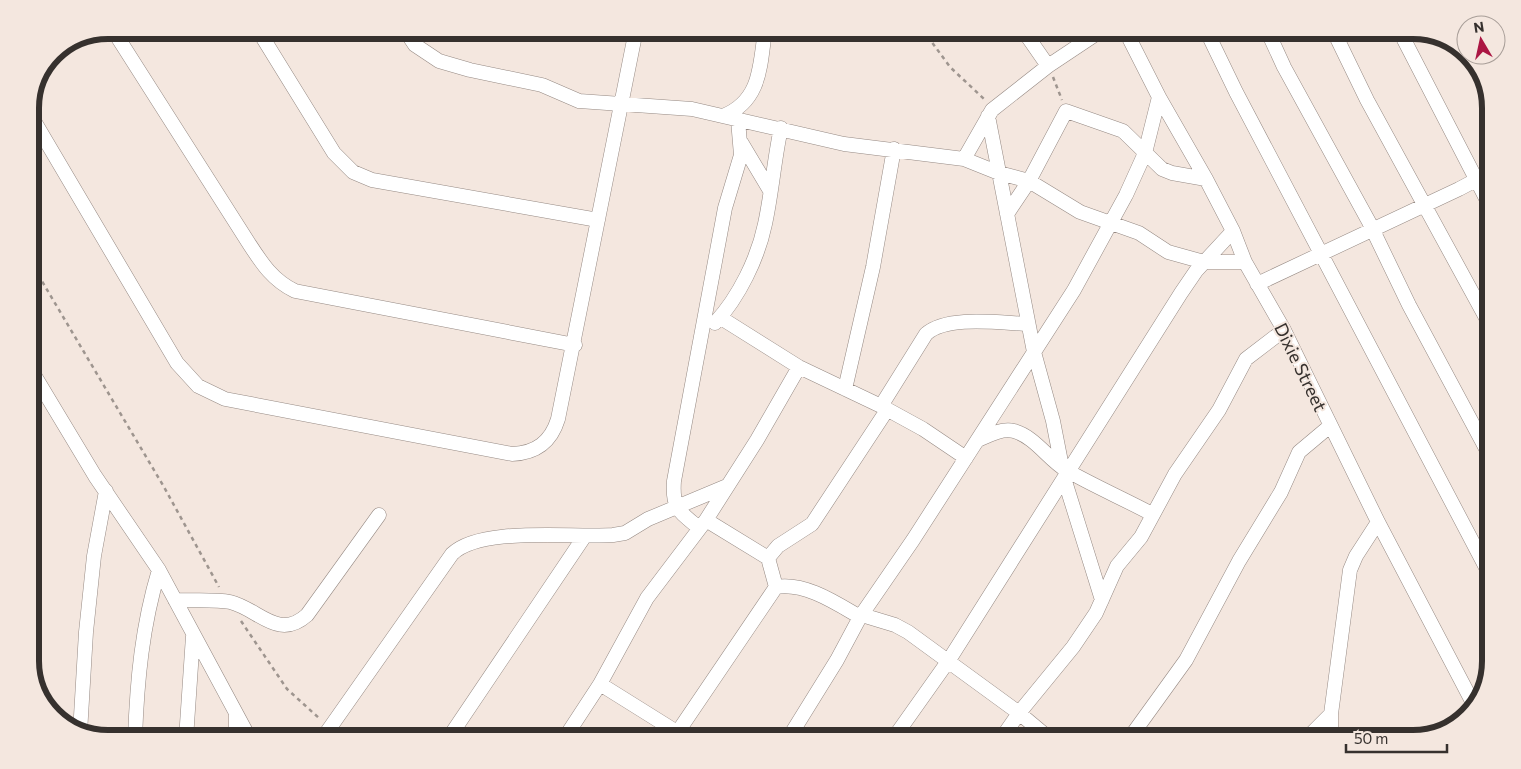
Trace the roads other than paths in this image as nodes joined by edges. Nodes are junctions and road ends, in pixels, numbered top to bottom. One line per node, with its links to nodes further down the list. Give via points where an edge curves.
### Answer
1 (119, 39): 47 (street, via 248,242 266,268 284,285 295,291)
2 (264, 39): 34 (street, via 334,153 353,172 372,180)
3 (411, 39): 15 (street, via 415,46 439,61 542,85 579,101)
4 (634, 39): 15 (street)
5 (764, 39): 17 (street, via 753,90 742,105)
6 (1029, 39): 13 (street)
7 (1088, 39): 13 (street)
8 (1130, 39): 14 (street, Dixie Street)
9 (1210, 39): 38 (street)
10 (1271, 39): 36 (street, via 1294,87)
11 (1337, 39): 32 (street, via 1367,100)
12 (1404, 39): 28 (street)
13 (1048, 66): 16 (street)
14 (1159, 98): 23 (street); 27 (street, Dixie Street)
15 (623, 104): 17 (street, via 666,106); 34 (street)
16 (990, 113): 24 (street); 25 (street)
17 (723, 116): 18 (street)
18 (738, 120): 19 (street); 21 (street)
19 (781, 128): 22 (street, via 844,144); 30 (street)
20 (39, 129): 47 (street, via 178,363 186,375 211,394 522,454 542,445 555,429)
21 (741, 142): 30 (street); 46 (street, via 740,161 724,208)
22 (894, 149): 24 (street); 51 (street, via 873,267)
23 (1145, 153): 27 (street, via 1162,169); 29 (street, via 1123,131 1066,110); 35 (street)
24 (964, 158): 25 (street)
25 (999, 173): 29 (street); 33 (street)
26 (1482, 177): 28 (street)
27 (1206, 179): 37 (street, Dixie Street)
28 (1476, 180): 31 (street); 32 (street)
29 (1029, 181): 33 (street); 35 (street, via 1080,212)
30 (769, 189): 43 (street, via 765,224 752,261)
31 (1482, 191)
32 (1426, 205): 36 (street); 42 (street)
33 (1007, 214): 44 (street)
34 (598, 220): 47 (street)
35 (1112, 222): 39 (street, via 1139,233 1168,252); 48 (street)
36 (1374, 230): 38 (street); 55 (street, via 1409,305)
37 (1233, 231): 39 (street); 40 (street, Dixie Street)
38 (1322, 255): 41 (street); 67 (street)
39 (1204, 262): 40 (street); 57 (street)
40 (1245, 262): 41 (street, Dixie Street)
41 (1257, 284): 45 (street, Dixie Street)
42 (1482, 310)
43 (721, 318): 46 (street); 49 (street)
44 (1028, 324): 48 (street); 52 (street, via 953,323 932,328)
45 (1284, 330): 53 (street, Dixie Street); 61 (street, via 1246,359 1219,410)
46 (702, 338): 60 (street, via 677,462 673,496)
47 (575, 344)
48 (1034, 352): 54 (street); 57 (street)
49 (799, 367): 51 (street); 58 (street)
50 (39, 383): 59 (street)
51 (846, 389): 52 (street)
52 (884, 408): 56 (street); 66 (street, via 812,524 778,546)
53 (1330, 426): 63 (street, Dixie Street); 94 (street, via 1299,452 1281,492 1239,561 1186,660)
54 (978, 440): 56 (street); 57 (street, via 1002,431 1024,434)
55 (1482, 441)
56 (966, 458): 72 (street)
57 (1064, 472): 61 (street); 71 (street); 74 (street)
58 (727, 486): 60 (street); 64 (street)
59 (106, 491): 68 (street); 80 (street, via 93,564)
60 (676, 508): 64 (street); 65 (street, via 625,533)
61 (1152, 514): 71 (street, via 1140,537 1117,566)
62 (379, 515): 70 (street, via 299,623 279,625 229,602)
63 (1378, 522): 76 (street, Dixie Street); 79 (street, via 1350,570)
64 (703, 524): 66 (street); 75 (street, via 647,598)
65 (584, 537): 85 (street, via 501,536 461,546 452,554); 86 (street)
66 (768, 558): 69 (street)
67 (1482, 560)
68 (159, 570): 70 (street); 81 (street, via 147,609 139,657)
69 (776, 587): 72 (street, via 797,587); 89 (street)
70 (175, 600): 73 (street)
71 (1102, 600): 78 (street, via 1073,647)
72 (861, 616): 74 (street, via 894,625); 90 (street)
73 (193, 636): 77 (street); 82 (street)
74 (949, 660): 78 (street); 91 (street)
75 (600, 684): 87 (street); 88 (street)
76 (1471, 700)
77 (236, 712): 83 (street); 84 (street)
78 (1019, 713): 92 (street); 93 (street)
79 (1331, 714): 95 (street); 96 (street)
80 (81, 724)
81 (135, 730)
82 (187, 730)
83 (236, 730)
84 (245, 730)
85 (329, 730)
86 (454, 730)
87 (570, 730)
88 (669, 730)
89 (684, 730)
90 (794, 730)
91 (899, 730)
92 (1007, 730)
93 (1039, 730)
94 (1138, 730)
95 (1315, 730)
96 (1331, 730)

